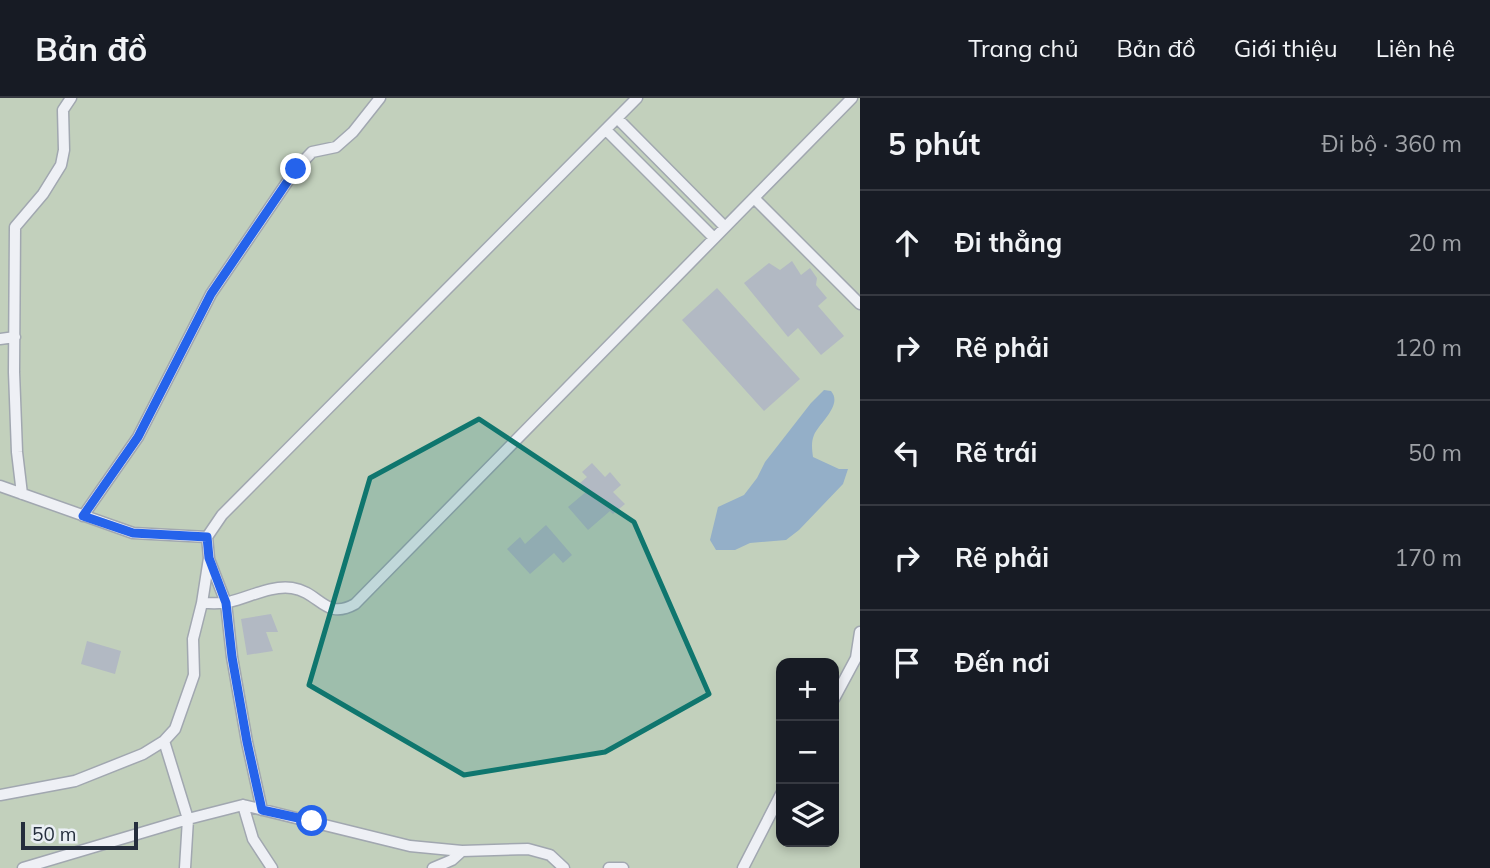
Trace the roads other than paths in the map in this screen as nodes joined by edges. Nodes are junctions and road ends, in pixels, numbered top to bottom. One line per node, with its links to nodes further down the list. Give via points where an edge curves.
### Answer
1 (58, 98): 6 (lane)
2 (71, 98): 6 (lane)
3 (380, 98): 17 (lane, via 353,132 335,147 312,152 296,169 211,294 138,437)
4 (637, 98): 7 (lane)
5 (852, 98): 9 (lane)
6 (63, 110): 13 (lane, via 61,164 15,227)
7 (617, 118): 8 (lane); 10 (lane)
8 (606, 130): 11 (lane); 18 (lane, via 249,486)
9 (754, 198): 10 (lane); 12 (lane)
10 (726, 227): 11 (lane)
11 (714, 238): 21 (lane, via 355,604 344,611 331,610 300,589 282,586)
12 (860, 304)
13 (15, 337): 14 (lane); 16 (lane)
14 (0, 339)
15 (0, 486): 16 (lane)
16 (22, 494): 17 (lane)
17 (83, 516): 18 (lane, via 133,533)
18 (207, 537): 19 (lane)
19 (209, 558): 20 (lane); 21 (lane)
20 (202, 603): 21 (lane); 24 (lane, via 193,639 194,675 175,729)
21 (226, 603): 28 (lane)
22 (860, 632): 23 (lane, via 856,658)
23 (839, 690)
24 (164, 741): 25 (lane, via 75,781); 29 (lane)
25 (0, 795)
26 (776, 804): 38 (lane)
27 (243, 805): 28 (lane); 29 (lane); 33 (lane, via 253,839)
28 (262, 810): 30 (lane, via 410,846)
29 (188, 819): 31 (lane); 32 (lane)
30 (462, 851): 34 (lane); 35 (lane, via 528,849 550,855)
31 (23, 868)
32 (185, 868)
33 (272, 868)
34 (433, 868)
35 (564, 868)
36 (609, 868): 37 (lane)
37 (624, 868)
38 (743, 868)

